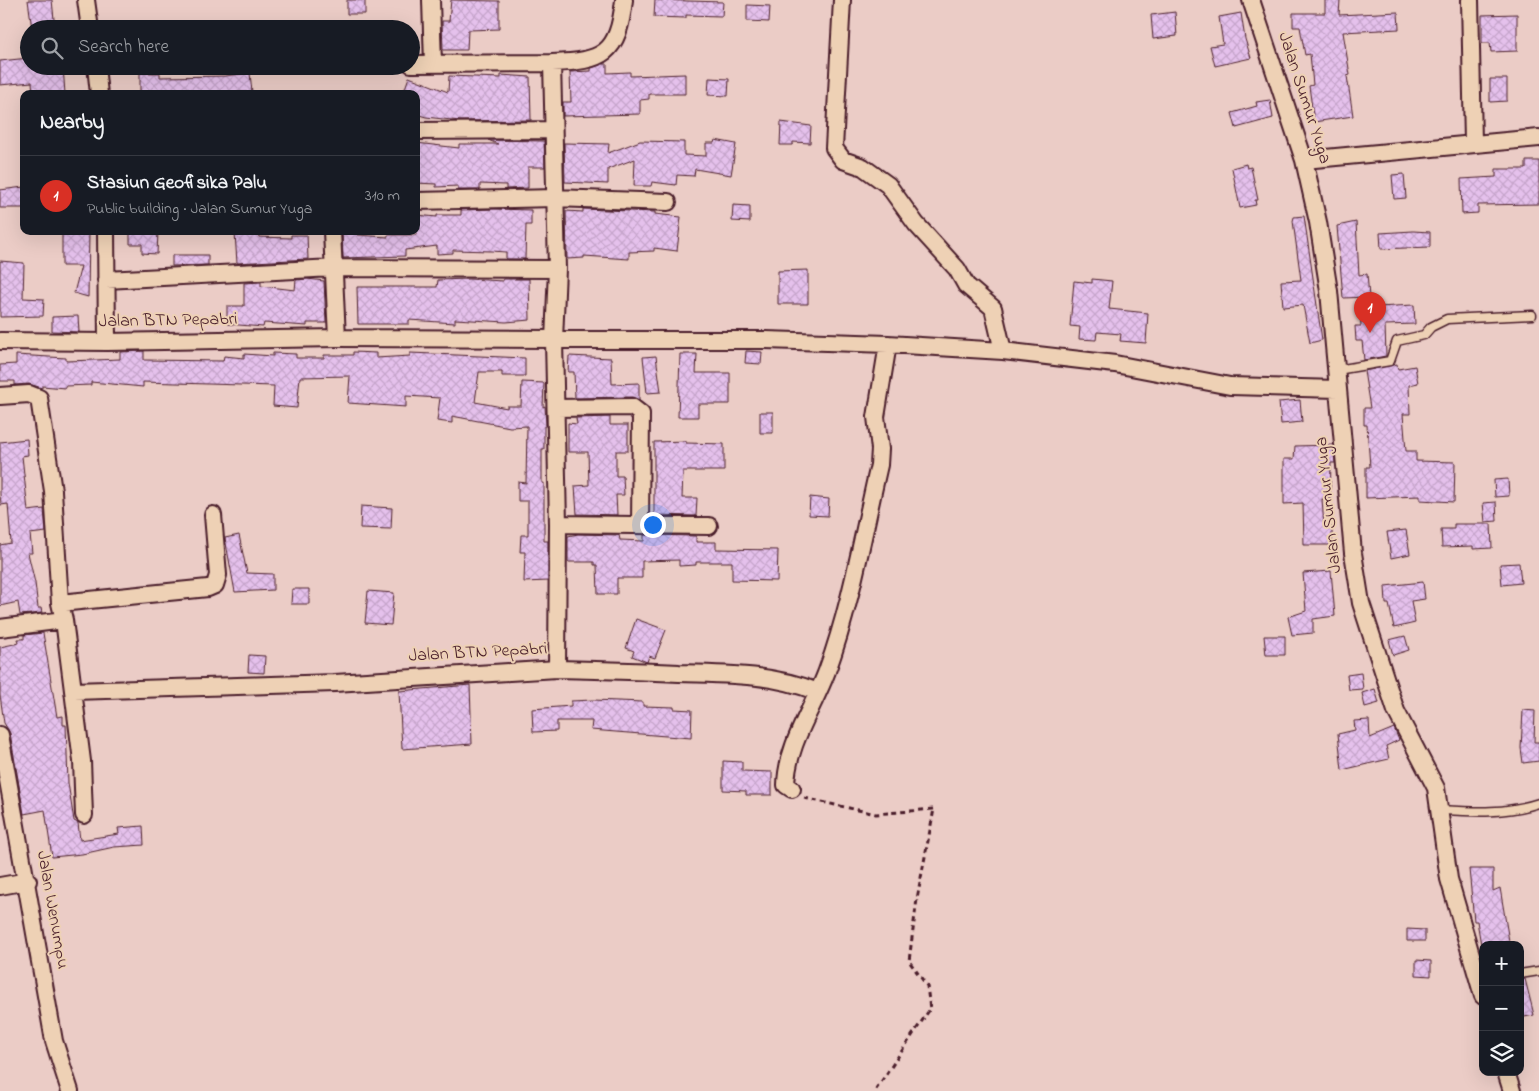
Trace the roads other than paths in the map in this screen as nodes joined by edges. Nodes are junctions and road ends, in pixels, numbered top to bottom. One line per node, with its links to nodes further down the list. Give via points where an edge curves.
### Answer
1 (86, 0): 7 (street)
2 (430, 0): 10 (street)
3 (624, 0): 8 (street, via 614,39 603,56 580,62)
4 (842, 0): 32 (street, via 834,148 837,155 863,167 888,185 966,284 993,308)
5 (1250, 0): 17 (street, Jalan Sumur Yuga)
6 (1470, 0): 16 (street)
7 (89, 20)
8 (552, 63): 10 (street); 13 (street, Jalan BTN Pepabri)
9 (420, 64): 10 (street)
10 (433, 64)
11 (97, 75): 12 (street)
12 (99, 90)
13 (553, 130): 14 (street); 18 (street, Jalan BTN Pepabri)
14 (420, 131)
15 (1539, 138): 16 (street)
16 (1473, 142): 17 (street)
17 (1304, 160): 33 (street, Jalan Sumur Yuga, via 1320,232)
18 (555, 198): 19 (street); 20 (street); 24 (street, Jalan BTN Pepabri)
19 (420, 201)
20 (668, 202)
21 (106, 235): 25 (street)
22 (332, 235): 23 (street)
23 (333, 268): 24 (street); 25 (street); 27 (street)
24 (557, 269): 28 (street, Jalan BTN Pepabri)
25 (106, 280): 30 (street)
26 (1532, 315): 33 (lane, via 1447,319 1430,327 1424,335 1397,341 1390,360)
27 (337, 338): 28 (street, Jalan BTN Pepabri); 30 (street, Jalan BTN Pepabri)
28 (554, 340): 31 (street, via 766,340); 36 (street, Jalan BTN Pepabri)
29 (0, 341): 30 (street, Jalan BTN Pepabri)
30 (107, 342)
31 (888, 344): 32 (street); 46 (street, via 876,418 879,465 846,608)
32 (1003, 351): 34 (street, via 1123,365 1230,386)
33 (1337, 370): 34 (street, Jalan Sumur Yuga)
34 (1338, 389): 50 (street, Jalan Sumur Yuga, via 1353,553 1361,603 1396,711 1436,788)
35 (0, 396): 41 (street, via 29,394 39,398 53,491)
36 (556, 408): 38 (street, Jalan BTN Pepabri); 39 (street, via 632,407 639,411)
37 (213, 515): 41 (street, via 218,575 215,585)
38 (558, 524): 39 (street); 44 (street, Jalan BTN Pepabri)
39 (640, 525): 40 (street)
40 (709, 526)
41 (60, 603): 42 (street)
42 (64, 620): 43 (street); 45 (street)
43 (0, 628)
44 (557, 669): 45 (street, Jalan BTN Pepabri, via 335,683); 46 (street, via 768,678 789,680)
45 (73, 691): 51 (street, via 82,761)
46 (818, 692): 48 (street, via 790,752 786,785)
47 (0, 735): 52 (street, Jalan Wenumpu)
48 (792, 789)
49 (1539, 803): 50 (lane, via 1516,811)
50 (1440, 810): 56 (street, Jalan Sumur Yuga, via 1449,878)
51 (84, 814)
52 (28, 881): 53 (street); 58 (street, Jalan Wenumpu, via 54,1041)
53 (0, 886)
54 (1539, 971): 55 (lane)
55 (1524, 973)
56 (1481, 986)
57 (1507, 1076): 59 (street)
58 (70, 1091)
59 (1512, 1091)

